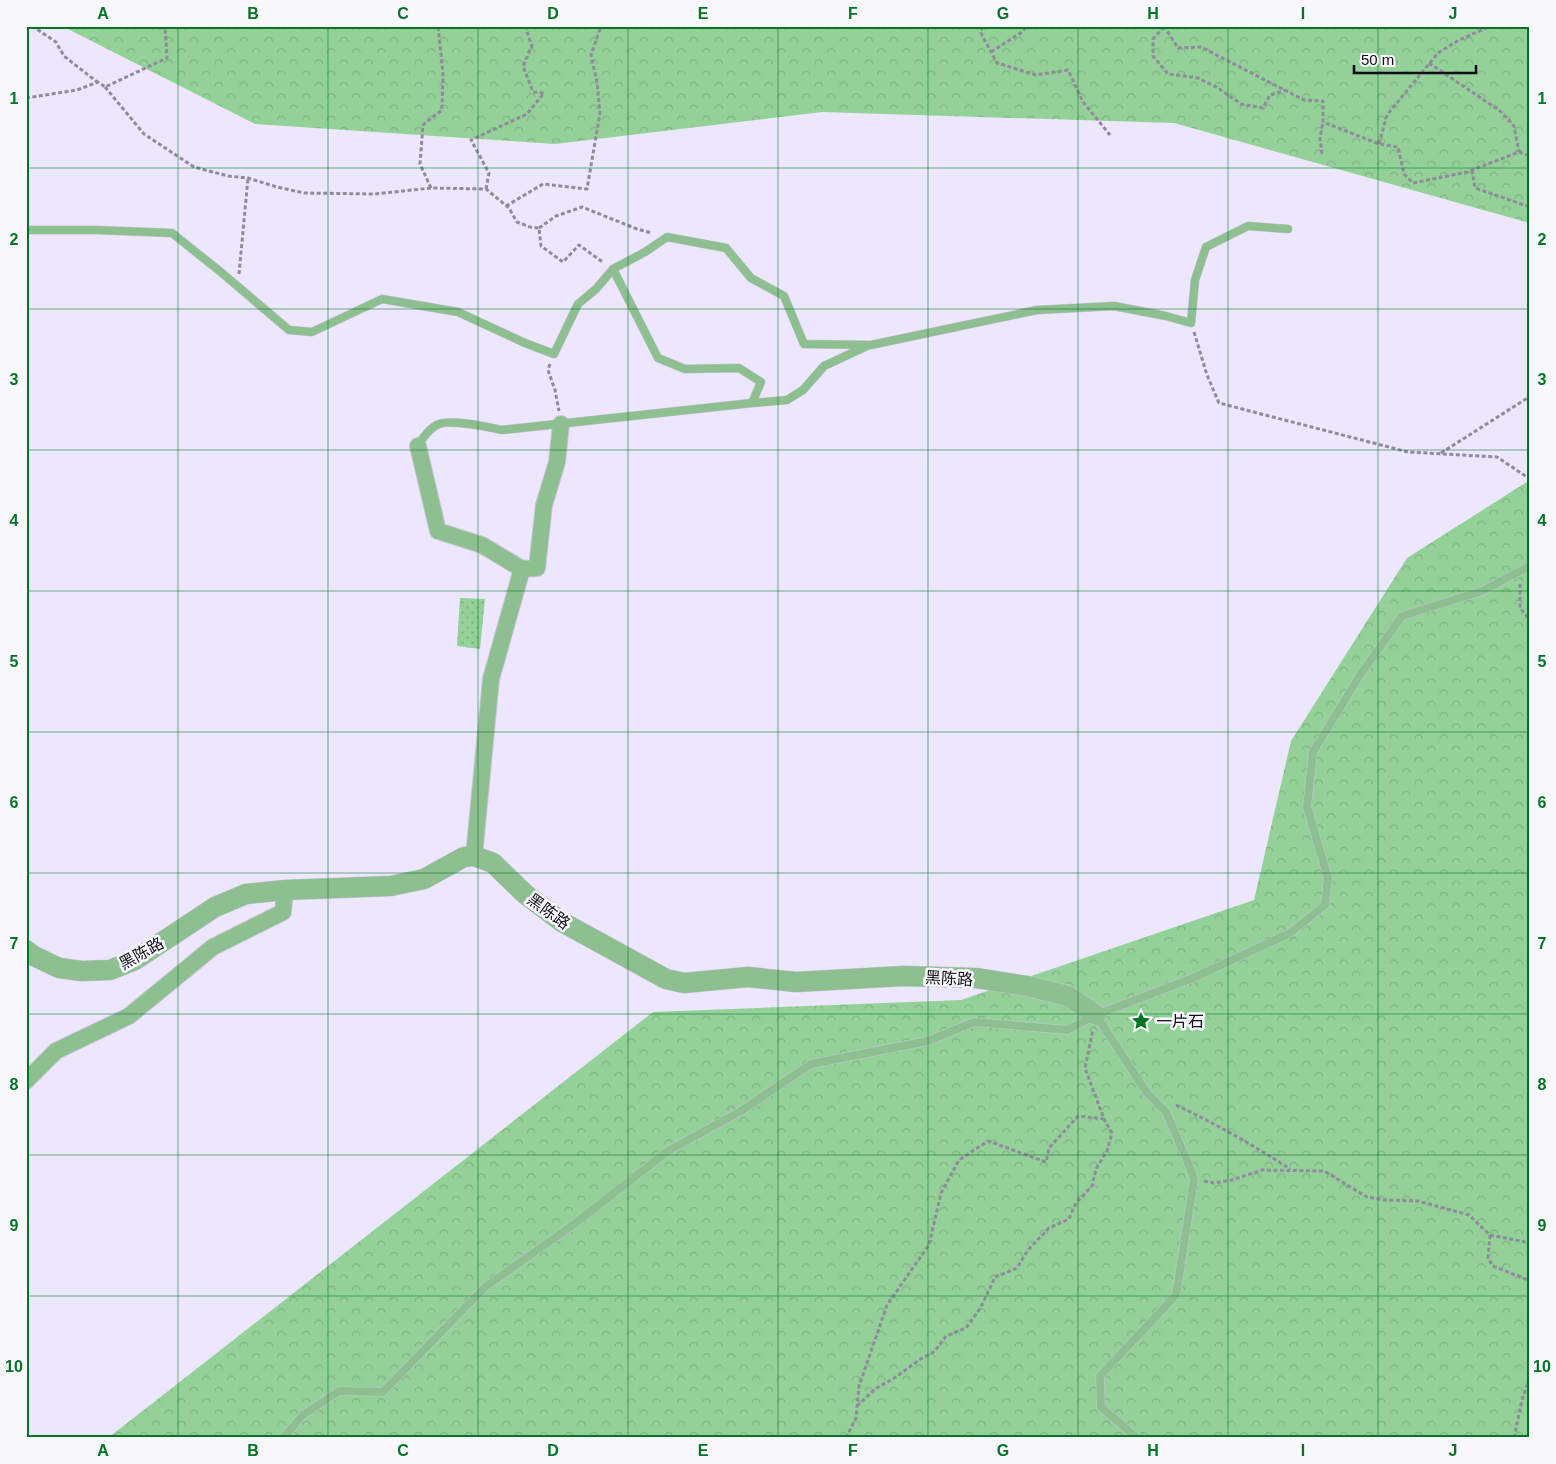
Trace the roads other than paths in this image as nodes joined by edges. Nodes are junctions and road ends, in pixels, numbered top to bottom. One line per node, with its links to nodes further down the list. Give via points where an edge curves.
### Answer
1 (1288, 229): 4 (lane, via 1248,226 1206,248 1195,280 1191,323 1114,306 1037,310)
2 (26, 231): 3 (lane, via 172,234 288,330 312,332 382,300 458,312 554,354 578,304)
3 (612, 269): 4 (lane, via 667,237 726,248 751,278 784,296 804,344); 5 (lane, via 658,358 685,369 739,368 761,382)
4 (871, 344): 5 (lane, via 824,366 803,390 787,400)
5 (752, 403): 6 (lane)
6 (561, 424): 7 (lane, via 502,430 461,423 439,424 423,436); 9 (street, via 557,462 544,505 537,568)
7 (418, 446): 9 (street, via 438,531 482,545)
8 (1530, 566): 13 (lane, via 1482,591 1402,616 1313,752 1307,808 1328,878 1325,905 1290,933 1193,978)
9 (522, 568): 10 (street, via 491,679)
10 (474, 856): 11 (street, 黑陈路, via 464,857 424,879 391,886); 13 (street, 黑陈路, via 493,863 525,894 562,922 666,979 684,983 748,977 796,982 904,976 976,978 1068,996)
11 (285, 890): 12 (street, 黑陈路, via 246,894 215,907 135,960 110,970 59,968); 14 (street, via 283,912 213,947 129,1016 56,1051)
12 (26, 950)
13 (1096, 1015): 15 (lane, via 1067,1030 974,1022 928,1041 811,1064 742,1110 668,1151 573,1225 485,1287 383,1392 339,1391 303,1416); 16 (lane, via 1147,1093 1166,1112 1194,1179 1176,1295 1100,1376 1101,1407)
14 (26, 1081)
15 (283, 1438)
16 (1137, 1438)

